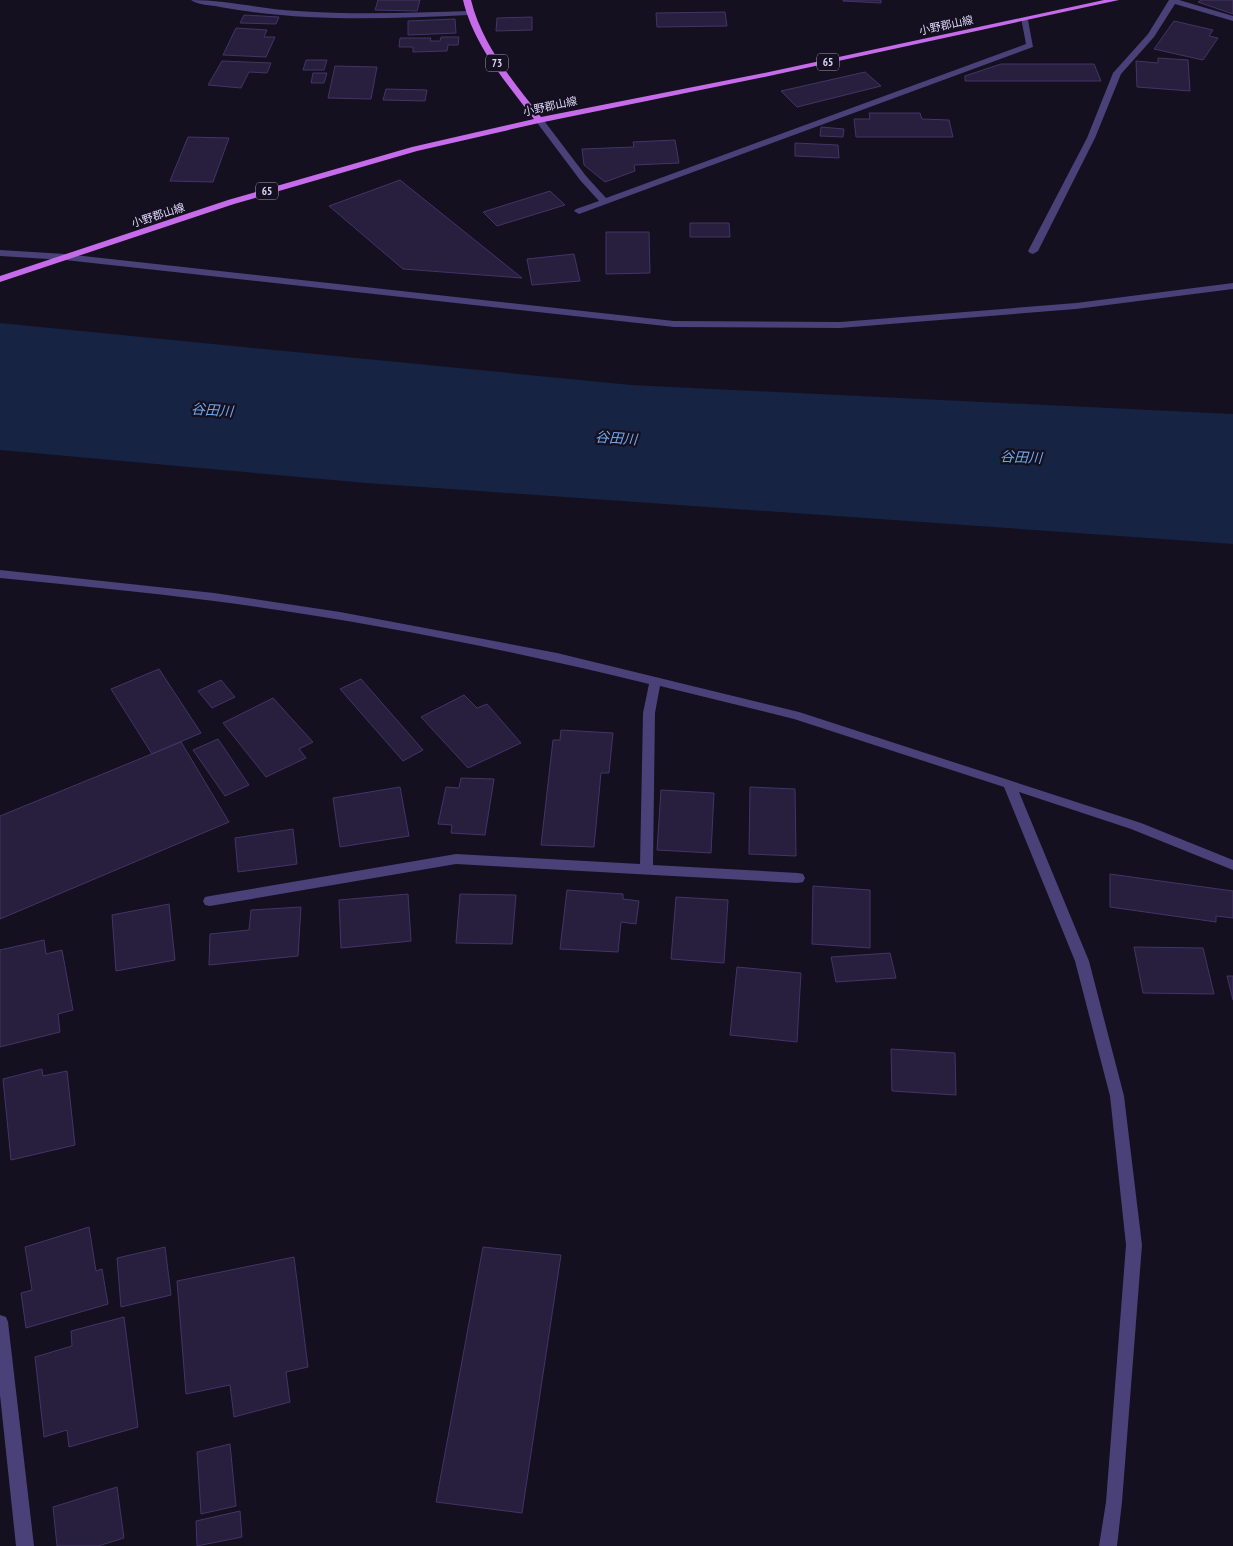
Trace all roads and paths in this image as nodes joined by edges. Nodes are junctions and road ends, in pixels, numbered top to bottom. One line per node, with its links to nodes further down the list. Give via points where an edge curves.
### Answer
1 (196, 0): 5 (street, via 238,9 284,13)
2 (467, 0): 5 (main road, 73)
3 (1115, 0): 7 (main road, 小野郡山線 / 65)
4 (1173, 0): 6 (street); 11 (street, via 1151,35 1117,73 1091,138)
5 (469, 14): 8 (main road, 73, via 491,54)
6 (1233, 19)
7 (1024, 20): 8 (main road, 小野郡山線 / 65); 9 (street, via 1030,46)
8 (539, 120): 9 (street); 13 (main road, 小野郡山線 / 65, via 414,149 231,202)
9 (605, 202): 10 (street)
10 (579, 211)
11 (1034, 251)
12 (0, 253): 13 (street)
13 (65, 257): 14 (main road, 小野郡山線 / 65); 15 (street, via 674,324 840,325 1076,306)
14 (0, 279)
15 (1233, 286)
16 (0, 574): 17 (street, via 214,597 340,616 557,657)
17 (655, 681): 18 (street, via 794,715); 20 (street, via 649,713)
18 (1009, 784): 19 (street, via 1136,826); 25 (street, via 1082,960 1117,1096 1134,1245)
19 (1233, 865)
20 (646, 869): 21 (street); 22 (street, via 456,859)
21 (798, 878)
22 (210, 902)
23 (0, 1322): 24 (street)
24 (25, 1546)
25 (1108, 1546)

